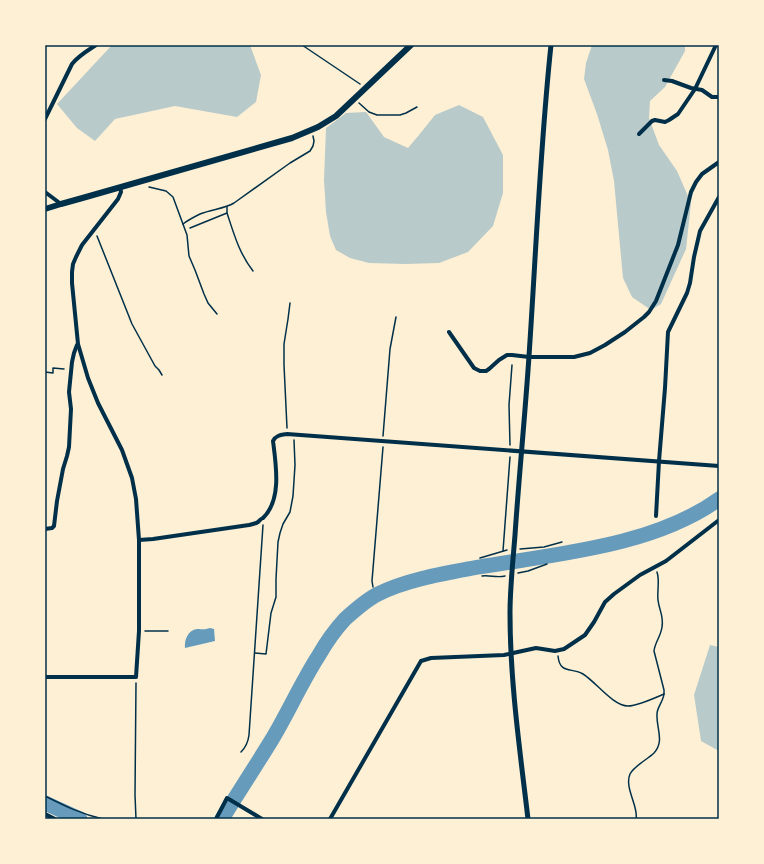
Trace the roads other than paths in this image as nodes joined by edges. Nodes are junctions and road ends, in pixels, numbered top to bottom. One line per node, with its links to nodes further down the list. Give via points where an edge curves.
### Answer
1 (96, 45): 8 (street, via 72,64)
2 (411, 45): 11 (main road, via 336,116 318,127 284,140)
3 (551, 45): 18 (street)
4 (716, 45): 6 (street)
5 (664, 80): 6 (street)
6 (695, 89): 7 (street, via 702,90 712,97); 9 (street, via 678,114 665,122 652,121)
7 (719, 97)
8 (45, 119)
9 (639, 134)
10 (719, 162): 18 (street, via 702,174 691,192 678,245 656,301 649,312 625,332 590,354 574,358)
11 (120, 186): 14 (main road); 17 (street, via 118,200 82,245 72,272)
12 (45, 192): 14 (street)
13 (719, 197): 20 (street, via 700,231 687,293 668,332)
14 (61, 204): 15 (main road)
15 (45, 209)
16 (449, 332): 18 (street, via 474,368 480,372 486,371 507,355)
17 (78, 344): 24 (street, via 74,353 69,392 69,446 54,526); 25 (street, via 98,403 122,450 132,478)
18 (529, 357): 19 (street)
19 (521, 451): 20 (street); 25 (street, via 280,435 272,441 276,460 273,503 258,522); 26 (street, via 512,567)
20 (659, 461): 21 (street); 22 (street)
21 (719, 466)
22 (656, 516)
23 (719, 520): 26 (street, via 666,561 640,575 614,594 605,602 585,635 564,649 555,651 536,648)
24 (45, 528)
25 (139, 540): 27 (street, via 136,677)
26 (510, 653): 32 (street, via 431,658 421,661); 33 (street)
27 (45, 677)
28 (45, 814): 30 (street)
29 (260, 818): 31 (street, via 227,798)
30 (55, 819)
31 (216, 819)
32 (330, 819)
33 (528, 819)

